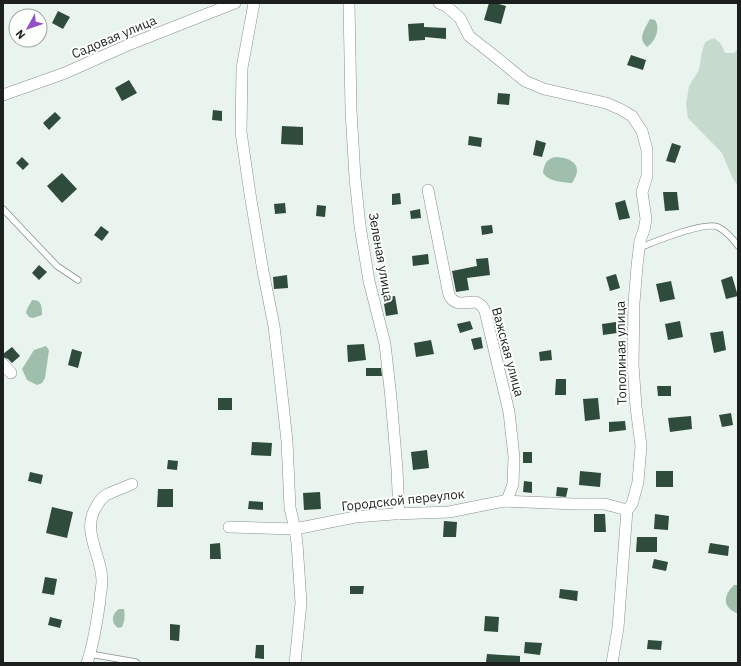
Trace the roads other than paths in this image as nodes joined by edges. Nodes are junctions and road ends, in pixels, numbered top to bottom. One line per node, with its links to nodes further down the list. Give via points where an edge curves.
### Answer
1 (235, 3): 5 (street, Садовая улица, via 65,73)
2 (254, 3): 18 (street, via 242,68 241,132 256,233 274,326 287,441 290,508)
3 (349, 3): 16 (street, Зеленая улица, via 355,178 369,281 384,344 391,398)
4 (439, 3): 8 (street, Тополиная улица, via 460,18 469,36 525,81 544,89 606,103 632,116 642,131 647,150 647,176 642,192 646,219)
5 (3, 95)
6 (428, 190): 14 (street, Важская улица, via 449,295 457,303 476,302 485,311 509,412 514,457 513,484)
7 (3, 208): 10 (lane, via 57,266)
8 (639, 244): 9 (lane, via 701,227 716,226); 15 (street, Тополиная улица, via 634,303 633,365 641,446 638,482 632,504)
9 (738, 246)
10 (78, 280)
11 (3, 364): 12 (street)
12 (11, 373)
13 (132, 484): 19 (street, via 105,496 92,515 91,535 102,581)
14 (507, 501): 15 (street, Городской переулок, via 605,504); 16 (street, Городской переулок, via 449,512)
15 (627, 510): 22 (street, via 618,628)
16 (399, 514): 18 (street, Городской переулок, via 355,517)
17 (229, 527): 18 (street, Городской переулок)
18 (295, 529): 21 (street, via 301,603)
19 (88, 659): 20 (lane)
20 (136, 662)
21 (295, 663)
22 (612, 663)

